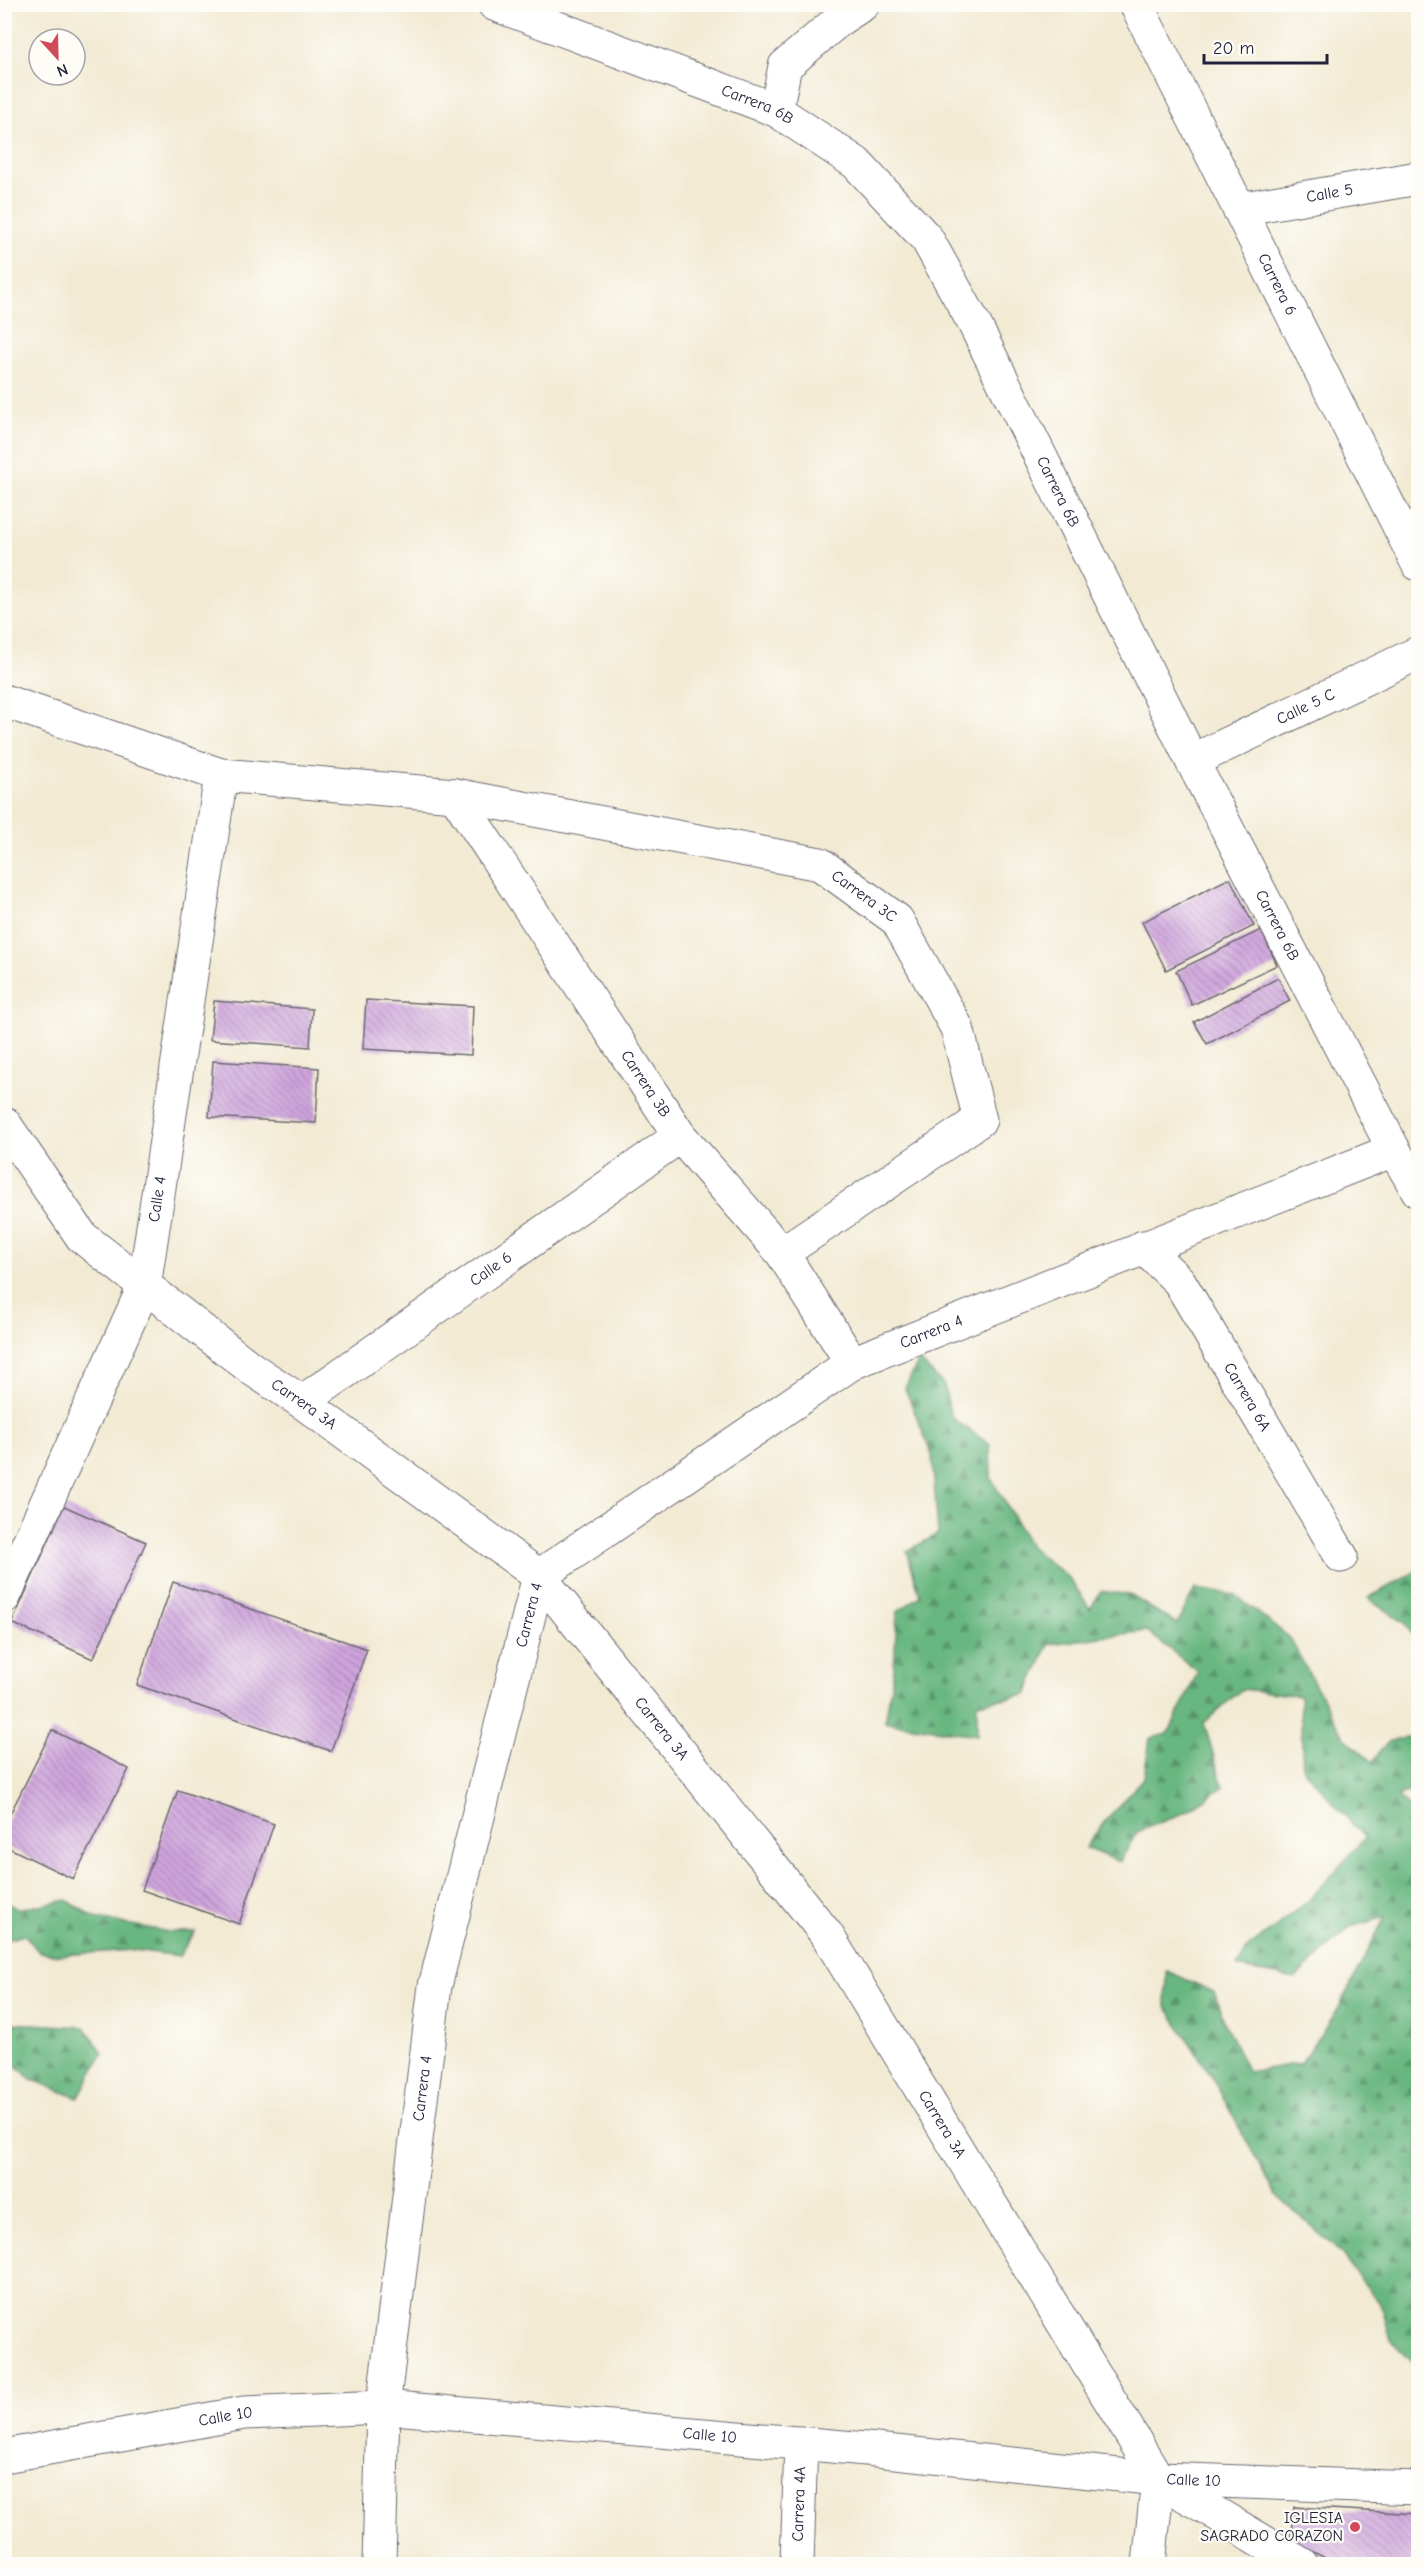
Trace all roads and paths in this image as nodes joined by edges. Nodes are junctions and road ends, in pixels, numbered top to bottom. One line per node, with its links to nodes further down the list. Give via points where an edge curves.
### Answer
1 (494, 4): 4 (main road, Carrera 6B)
2 (863, 4): 4 (main road, via 785,66)
3 (1136, 4): 6 (main road, Carrera 6)
4 (776, 110): 10 (main road, Carrera 6B, via 856,163 927,239 975,325)
5 (1419, 178): 6 (main road, Calle 5)
6 (1239, 209): 7 (main road, Carrera 6)
7 (1419, 564)
8 (1419, 653): 10 (main road, Calle 5 C)
9 (4, 701): 11 (main road)
10 (1192, 761): 15 (main road, Carrera 6B)
11 (221, 775): 12 (main road); 19 (main road, Calle 4)
12 (455, 795): 14 (main road, Carrera 3B); 18 (main road, Carrera 3C, via 820,864 897,920 957,1028 980,1120)
13 (4, 1123): 19 (main road, Carrera 3A, via 82,1237)
14 (680, 1136): 18 (main road, Carrera 3B); 21 (main road, Calle 6)
15 (1394, 1150): 16 (main road, Carrera 6B); 17 (main road, Carrera 4)
16 (1419, 1191)
17 (1143, 1247): 20 (main road, Carrera 4); 22 (main road, Carrera 6A, via 1179,1281)
18 (782, 1253): 20 (main road, Carrera 3B)
19 (144, 1287): 21 (main road, Carrera 3A); 24 (main road, Calle 4)
20 (852, 1363): 23 (main road, Carrera 4)
21 (302, 1402): 23 (main road, Carrera 3A)
22 (1341, 1556)
23 (539, 1576): 25 (main road, Carrera 4, via 435,1986); 28 (main road, Carrera 3A, via 827,1935)
24 (4, 1597)
25 (383, 2407): 26 (main road, Calle 10); 27 (main road, Calle 10, via 244,2413); 30 (main road, Carrera 4)
26 (801, 2443): 28 (main road, Calle 10); 31 (main road, Carrera 4A)
27 (4, 2456)
28 (1158, 2479): 29 (main road, Calle 10); 32 (main road); 33 (main road)
29 (1419, 2488)
30 (379, 2565)
31 (797, 2565)
32 (1149, 2565)
33 (1301, 2565)

